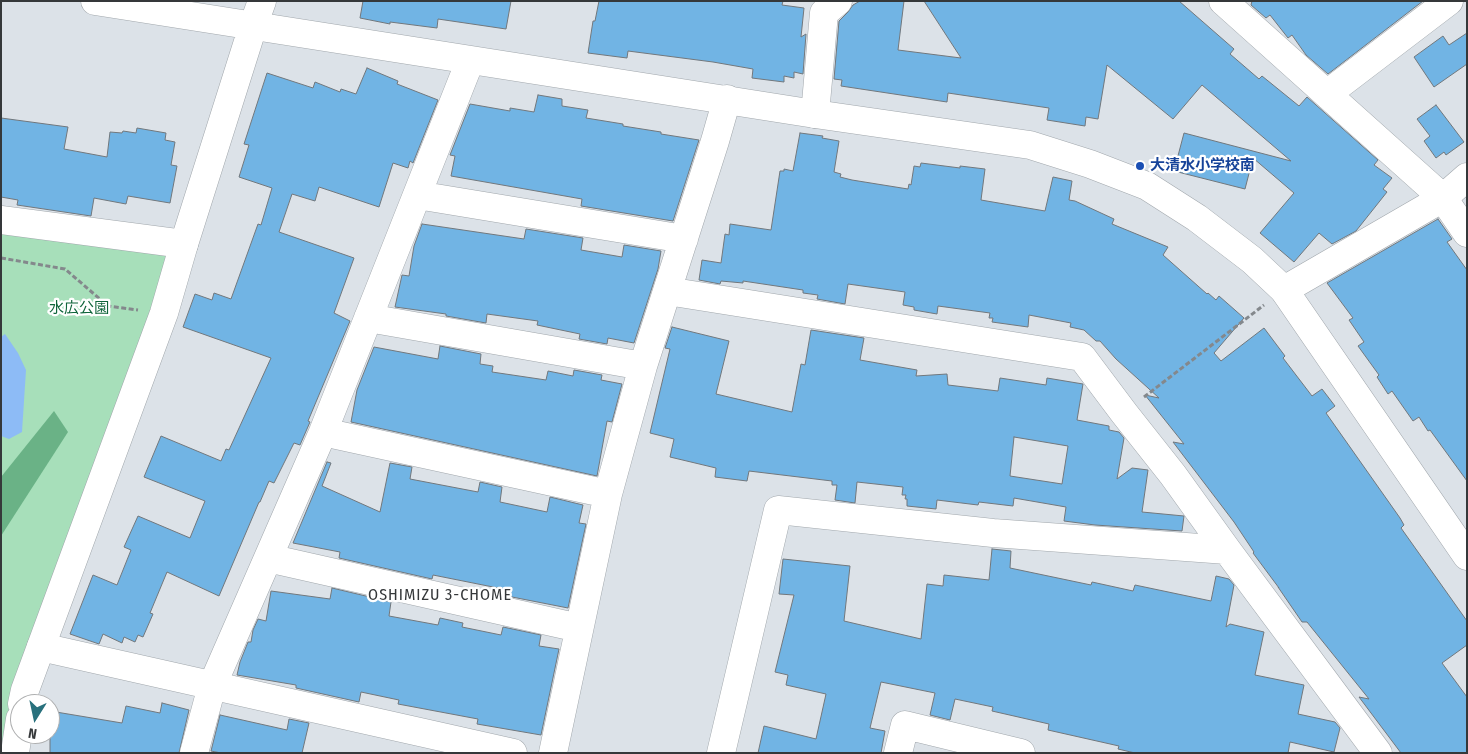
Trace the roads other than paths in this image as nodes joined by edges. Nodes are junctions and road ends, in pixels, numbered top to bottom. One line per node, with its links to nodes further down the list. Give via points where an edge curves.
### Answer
1 (95, 1): 5 (street)
2 (1449, 1): 7 (street)
3 (826, 5): 9 (street)
4 (1237, 5): 7 (street)
5 (257, 14): 6 (street); 16 (street)
6 (470, 61): 8 (street); 11 (street)
7 (1327, 94): 12 (street)
8 (727, 99): 9 (street); 15 (street)
9 (815, 114): 17 (street, via 1030,145 1090,164 1146,186 1197,218 1252,260)
10 (1467, 177): 12 (street)
11 (417, 195): 15 (street); 19 (street)
12 (1443, 198): 14 (street); 17 (street)
13 (1, 220): 16 (street)
14 (1467, 233)
15 (684, 239): 18 (street)
16 (184, 244): 27 (street, via 164,313)
17 (1284, 290): 24 (street)
18 (667, 291): 20 (street); 23 (street, via 1082,357)
19 (368, 318): 20 (street); 21 (street)
20 (642, 366): 22 (street)
21 (323, 432): 22 (street); 25 (street)
22 (608, 494): 26 (street)
23 (1227, 550): 33 (street, via 993,533 778,510); 36 (street)
24 (1467, 556)
25 (268, 558): 26 (street); 28 (street)
26 (579, 628): 32 (street)
27 (41, 647): 28 (street); 29 (street)
28 (212, 686): 30 (street); 31 (street)
29 (24, 694)
30 (194, 753)
31 (513, 753)
32 (553, 753)
33 (721, 753)
34 (898, 753): 35 (street, via 905,725)
35 (1021, 753)
36 (1378, 753)

